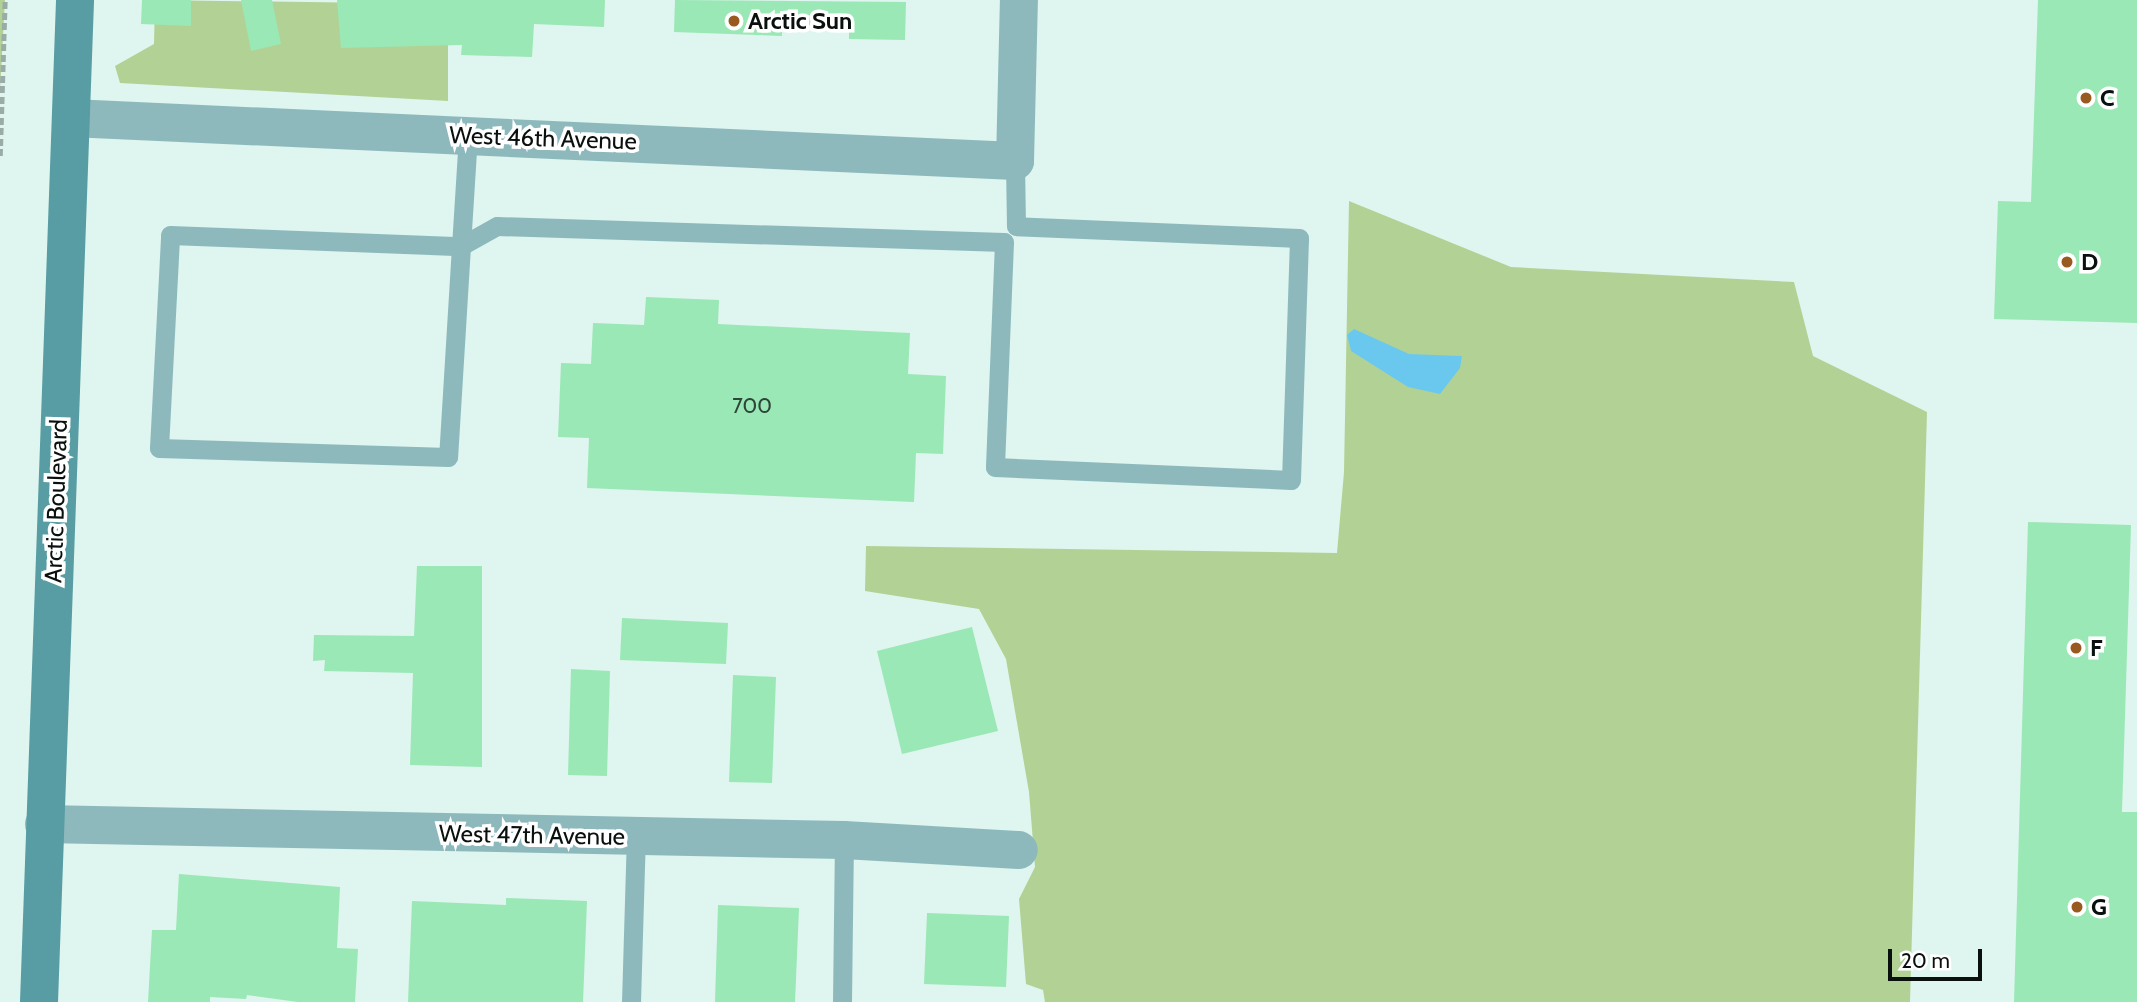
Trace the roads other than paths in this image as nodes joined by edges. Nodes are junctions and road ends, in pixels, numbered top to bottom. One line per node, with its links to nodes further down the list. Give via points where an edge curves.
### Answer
1 (75, 0): 3 (main road, Arctic Boulevard)
2 (1019, 0): 5 (street)
3 (71, 118): 4 (street, West 46th Avenue); 9 (main road, Arctic Boulevard)
4 (468, 135): 5 (street, West 46th Avenue); 8 (lane)
5 (1015, 161): 6 (lane)
6 (1016, 226): 7 (lane); 7 (lane, via 1299,238 1292,480 995,467)
7 (1004, 242): 8 (lane, via 497,226)
8 (461, 246): 8 (lane, via 448,457 159,448 170,234)
9 (44, 824): 10 (street, West 47th Avenue); 13 (main road, Arctic Boulevard)
10 (636, 836): 11 (street, West 47th Avenue); 14 (lane)
11 (844, 840): 12 (street, West 47th Avenue); 15 (lane)
12 (1019, 850)
13 (39, 1002)
14 (631, 1002)
15 (842, 1002)

